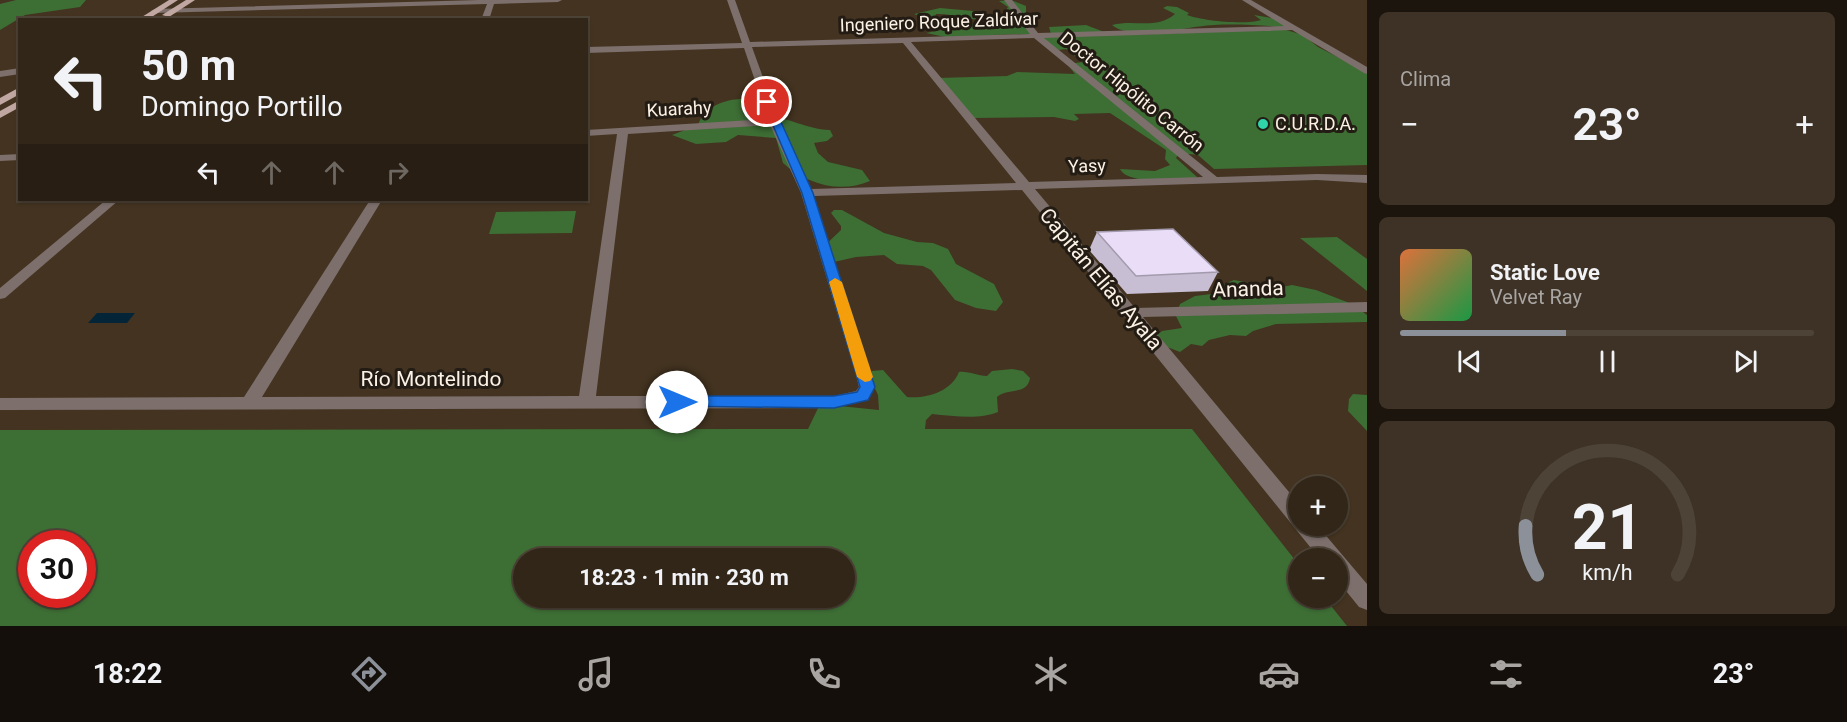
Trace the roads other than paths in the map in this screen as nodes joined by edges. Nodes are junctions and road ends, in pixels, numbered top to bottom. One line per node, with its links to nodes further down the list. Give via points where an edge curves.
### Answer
1 (174, 0): 10 (main road)
2 (191, 0): 11 (main road)
3 (338, 0): 9 (street)
4 (558, 0): 8 (street)
5 (731, 0): 19 (street)
6 (1008, 0): 17 (street, Doctor Hipólito Carrón)
7 (1246, 0): 16 (street)
8 (491, 2): 9 (street); 15 (street)
9 (331, 6): 11 (street); 12 (street)
10 (155, 11): 11 (street); 13 (main road)
11 (173, 11): 14 (main road)
12 (323, 13)
13 (144, 18)
14 (162, 18)
15 (486, 18)
16 (1293, 28): 17 (street, Ingeniero Roque Zaldívar); 22 (street)
17 (1035, 35): 18 (street, Ingeniero Roque Zaldívar); 34 (street, Doctor Hipólito Carrón)
18 (905, 40): 19 (street, Ingeniero Roque Zaldívar); 35 (street, Capitán Elías Ayala)
19 (746, 44): 20 (street, Ingeniero Roque Zaldívar); 28 (street)
20 (588, 50)
21 (18, 71): 23 (street)
22 (1367, 71)
23 (0, 74)
24 (18, 91): 25 (main road)
25 (0, 102)
26 (18, 104): 27 (main road)
27 (0, 115)
28 (774, 122): 29 (street, Kuarahy); 36 (street)
29 (623, 130): 30 (street, Kuarahy); 43 (street)
30 (588, 132)
31 (18, 157): 32 (street)
32 (0, 158)
33 (1367, 178): 34 (street, Yasy)
34 (1214, 180): 35 (street, Yasy)
35 (1025, 186): 36 (street, Yasy); 41 (street, Capitán Elías Ayala)
36 (807, 193): 43 (street, Río Montelindo, via 864,375 867,387 862,396 834,402)
37 (112, 201): 39 (street)
38 (375, 201): 42 (street)
39 (0, 295)
40 (1367, 307): 41 (street, Ananda)
41 (1130, 313): 45 (street, Capitán Elías Ayala)
42 (250, 402): 43 (street, Río Montelindo); 44 (street, Río Montelindo)
43 (587, 402)
44 (0, 404)
45 (1288, 505)
46 (1314, 536): 47 (street)
47 (1324, 548)
48 (1348, 577): 49 (street)
49 (1367, 600)

